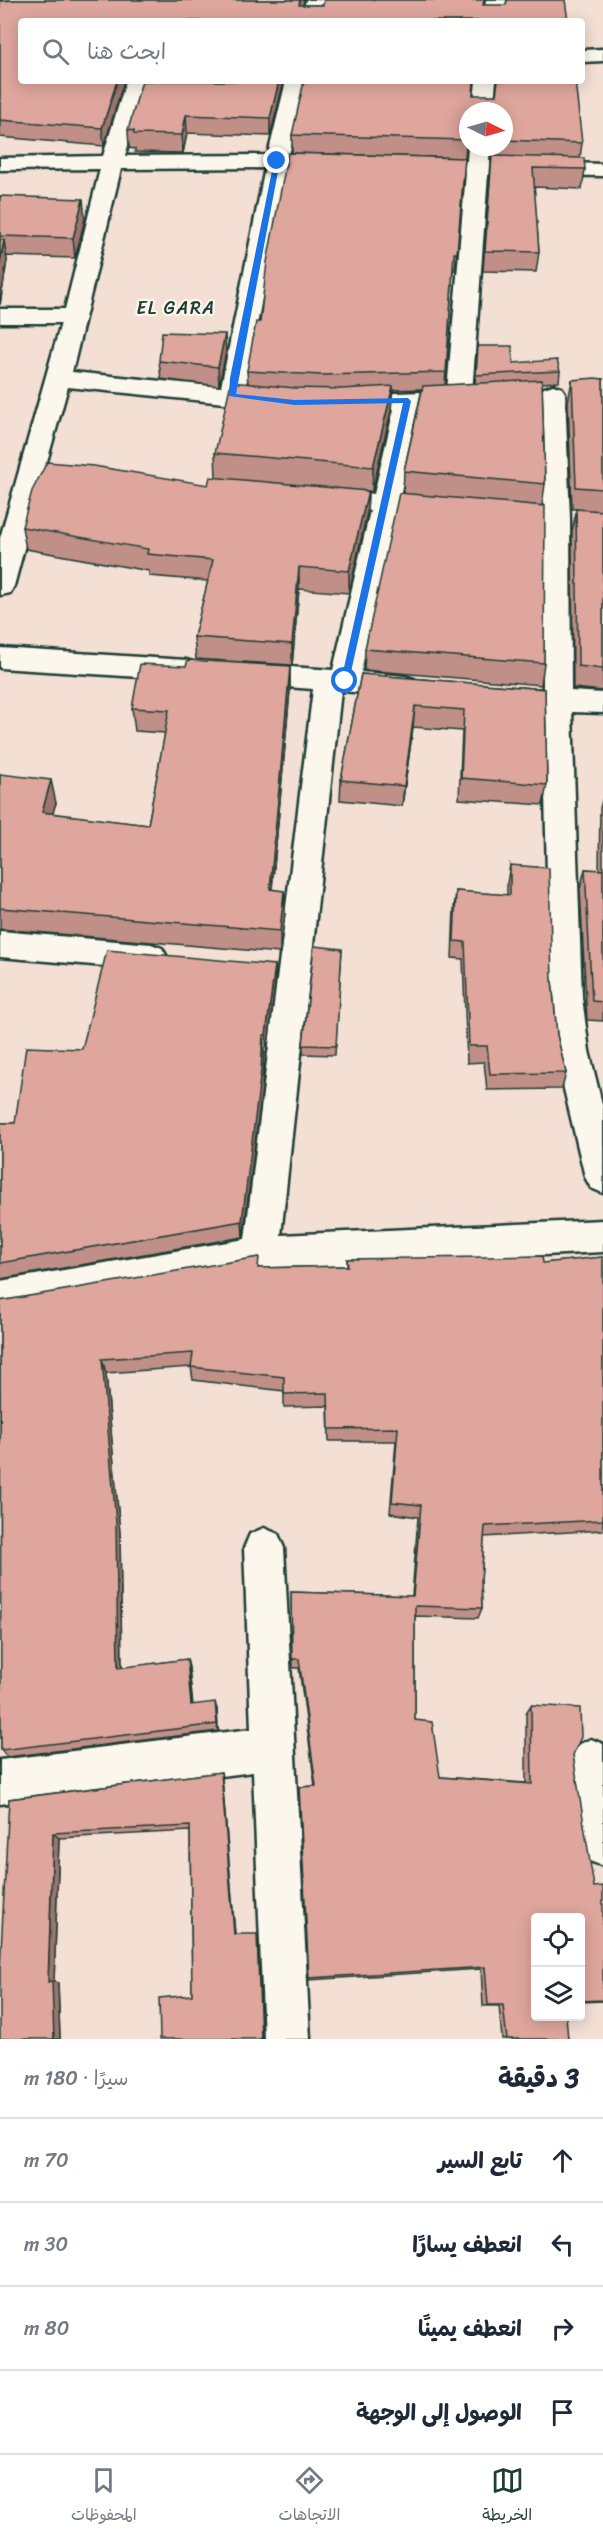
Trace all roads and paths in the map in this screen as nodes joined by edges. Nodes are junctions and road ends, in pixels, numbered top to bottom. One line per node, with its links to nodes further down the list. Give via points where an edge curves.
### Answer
1 (316, 0): 3 (street)
2 (496, 0): 4 (street)
3 (312, 18)
4 (493, 18)
5 (603, 55): 6 (street)
6 (585, 56)
7 (135, 84): 13 (street)
8 (295, 84): 12 (street)
9 (486, 84): 10 (street)
10 (484, 102)
11 (478, 157): 16 (street); 17 (street); 23 (street, via 470,397)
12 (277, 161): 13 (street); 15 (street); 22 (street)
13 (112, 163): 14 (street); 19 (street)
14 (0, 164)
15 (348, 164)
16 (395, 165)
17 (603, 170)
18 (0, 316): 19 (street)
19 (75, 316): 20 (street)
20 (57, 378): 22 (street); 26 (street)
21 (552, 393): 36 (street)
22 (232, 396): 24 (street)
23 (408, 401): 25 (street); 29 (street)
24 (295, 403)
25 (329, 403)
26 (32, 472): 27 (street); 31 (street)
27 (112, 479)
28 (305, 496): 29 (street)
29 (385, 503): 30 (street); 33 (street)
30 (465, 510)
31 (0, 586)
32 (0, 658): 33 (street)
33 (337, 680): 34 (street); 42 (street, via 284,968)
34 (428, 688)
35 (510, 696): 36 (street)
36 (557, 701): 37 (street); 40 (street, via 566,997 572,1051)
37 (603, 703)
38 (0, 944): 39 (street)
39 (178, 959)
40 (603, 1177)
41 (603, 1236): 42 (street)
42 (261, 1253): 43 (street)
43 (0, 1298)
44 (264, 1548): 45 (street)
45 (273, 1748): 47 (street); 49 (street)
46 (591, 1761): 48 (street)
47 (0, 1782)
48 (603, 1844)
49 (287, 2039)

